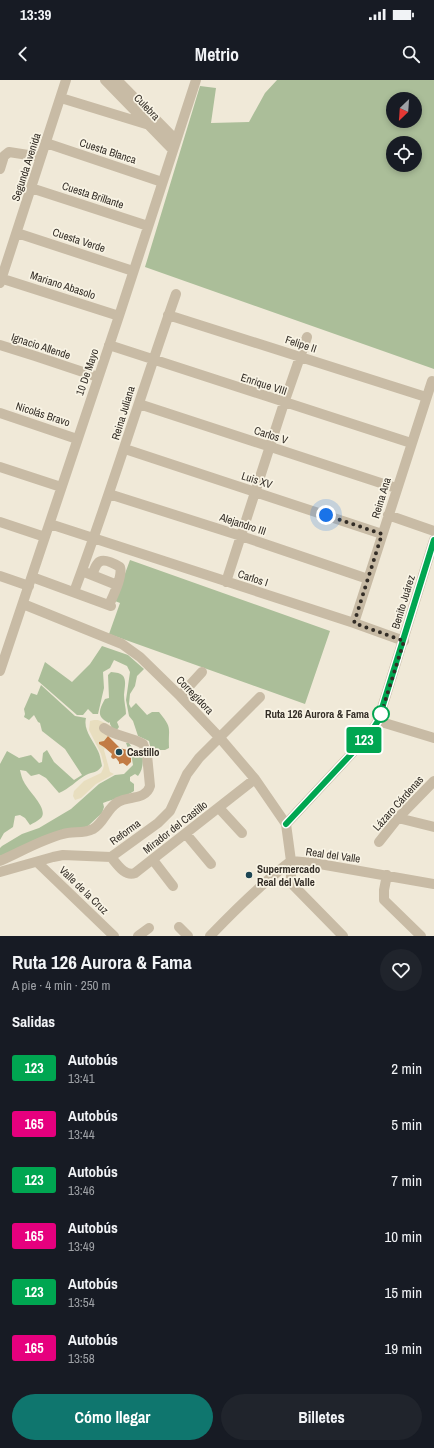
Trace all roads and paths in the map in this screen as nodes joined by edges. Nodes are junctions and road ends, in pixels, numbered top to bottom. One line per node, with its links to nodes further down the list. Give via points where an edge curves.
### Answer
1 (66, 80): 5 (street, Segunda Avenida)
2 (104, 80): 6 (street, Culebra)
3 (117, 80): 7 (street, Culebra)
4 (196, 80): 7 (street, 10 De Mayo)
5 (61, 98): 6 (street); 8 (street, Segunda Avenida)
6 (148, 125): 9 (street, Culebra)
7 (176, 140): 9 (street, 10 De Mayo)
8 (46, 143): 10 (street, Segunda Avenida); 12 (street, Cuesta Blanca)
9 (173, 150): 12 (street, 10 De Mayo)
10 (41, 157): 11 (street, via 9,152 4,156); 13 (street, Segunda Avenida)
11 (0, 169)
12 (162, 182): 14 (street, 10 De Mayo)
13 (31, 188): 14 (street, Cuesta Brillante); 15 (street, Segunda Avenida)
14 (148, 226): 16 (street, 10 De Mayo)
15 (17, 233): 16 (street, Cuesta Verde); 17 (street, Segunda Avenida)
16 (133, 271): 20 (street, 10 De Mayo)
17 (1, 280): 20 (street, Mariano Abasolo)
18 (176, 294): 19 (street, Reina Juliana)
19 (168, 315): 24 (street, Felipe II); 25 (street, Reina Juliana)
20 (119, 316): 23 (street, 10 De Mayo)
21 (307, 337): 24 (street)
22 (0, 345): 26 (street, Ignacio Allende)
23 (109, 346): 25 (street, Enrique VIII); 26 (street, 10 De Mayo)
24 (300, 357): 28 (street, Felipe II); 29 (street)
25 (153, 359): 29 (street, Enrique VIII); 30 (street, Reina Juliana)
26 (98, 377): 32 (street, 10 De Mayo)
27 (432, 381): 28 (street, Reina Ana)
28 (426, 397): 33 (street, Reina Ana)
29 (284, 403): 33 (street, Enrique VIII); 34 (street)
30 (139, 404): 34 (street, Carlos V); 35 (street, Reina Juliana)
31 (0, 413): 32 (street, Nicolás Bravo)
32 (77, 438): 37 (street, 10 De Mayo)
33 (411, 443): 38 (street, Reina Ana)
34 (270, 448): 38 (street, Carlos V); 39 (street)
35 (124, 449): 39 (street, Luis XV); 40 (street, Reina Juliana)
36 (0, 467): 37 (street)
37 (61, 487): 43 (street, 10 De Mayo)
38 (396, 488): 41 (street, Reina Ana)
39 (256, 492): 45 (street, Luis XV); 46 (street)
40 (110, 494): 46 (street, Alejandro III); 48 (street, Reina Juliana)
41 (388, 515): 44 (street); 45 (street, Reina Ana)
42 (0, 522): 47 (street)
43 (50, 524): 47 (street, 10 De Mayo); 48 (street, Carlos I)
44 (434, 530)
45 (382, 534): 53 (street, Reina Ana)
46 (241, 536): 53 (street, Alejandro III); 55 (street)
47 (45, 537): 54 (street, 10 De Mayo)
48 (94, 539): 50 (street, Reina Juliana); 55 (street, Carlos I)
49 (434, 540): 60 (street, Benito Juárez)
50 (82, 571): 51 (street); 57 (street, Reina Juliana)
51 (92, 575): 56 (street); 56 (street, via 99,561 117,565 121,570)
52 (0, 576): 54 (street)
53 (368, 579): 59 (street, Reina Ana)
54 (31, 581): 57 (street); 58 (street, 10 De Mayo)
55 (226, 582): 59 (street, Carlos I)
56 (117, 585): 57 (street, via 110,606)
57 (74, 592)
58 (23, 604): 61 (street, 10 De Mayo); 64 (street, Corregidora, via 122,644 140,657)
59 (354, 623): 60 (street, Carlos I)
60 (404, 641): 66 (street, Benito Juárez)
61 (3, 653): 62 (street, 10 De Mayo)
62 (0, 671)
63 (202, 672): 64 (street)
64 (180, 696): 68 (street, Corregidora)
65 (260, 697): 68 (street, Reforma)
66 (378, 721): 69 (street); 74 (street, Benito Juárez, via 369,735)
67 (104, 728): 81 (street, via 143,744 147,755 150,786 148,791 119,801 94,828 50,838)
68 (220, 738): 70 (street, Corregidora); 79 (street, Reforma, via 187,774 174,805 165,818)
69 (434, 738)
70 (255, 779): 72 (street, Mirador del Castillo); 74 (street, Corregidora)
71 (434, 781): 73 (street, Lázaro Cárdenas)
72 (219, 808): 76 (street, Mirador del Castillo); 77 (street)
73 (398, 818): 75 (street); 78 (street, Lázaro Cárdenas)
74 (286, 824): 82 (street, Corregidora)
75 (434, 827)
76 (186, 834): 80 (street, Mirador del Castillo); 84 (street)
77 (242, 834)
78 (379, 842)
79 (111, 857): 80 (street, Mirador del Castillo, via 129,874 135,873); 83 (street, Reforma, via 63,855)
80 (153, 860): 88 (street)
81 (0, 861)
82 (291, 861): 86 (street, Real del Valle); 94 (street, Real del Valle, via 248,896); 95 (street, Corregidora, via 291,878 294,886)
83 (37, 862): 85 (street, Reforma); 91 (street, Valle de la Cruz)
84 (211, 864)
85 (0, 872)
86 (387, 875): 87 (street, Real del Valle); 96 (street, via 384,900)
87 (434, 884)
88 (173, 886)
89 (179, 927): 93 (street)
90 (149, 928): 92 (street)
91 (114, 936)
92 (138, 936)
93 (188, 936)
94 (210, 936)
95 (343, 936)
96 (421, 936)

